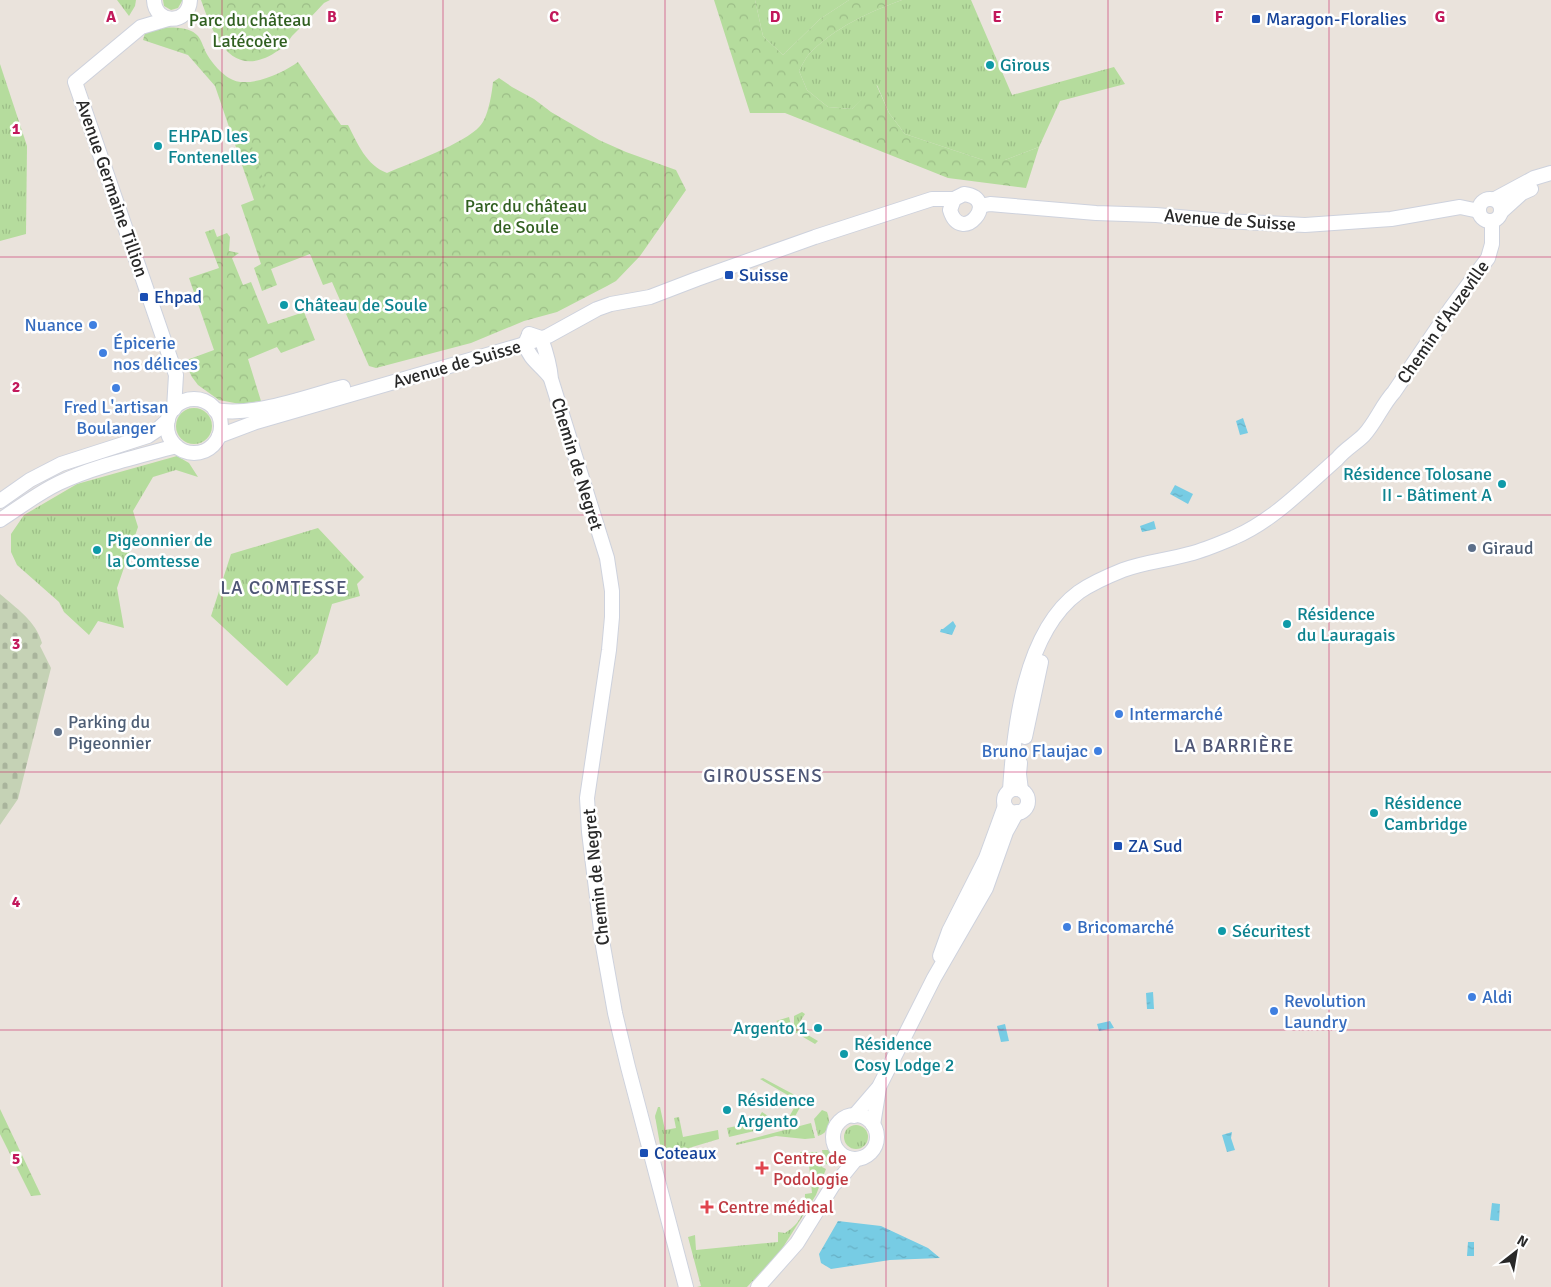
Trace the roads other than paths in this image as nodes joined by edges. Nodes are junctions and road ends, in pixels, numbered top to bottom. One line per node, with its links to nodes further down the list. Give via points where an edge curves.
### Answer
1 (190, 0): 3 (street, Avenue Germaine Tillion, via 184,15)
2 (154, 1): 3 (street, via 157,11); 4 (street, Avenue Germaine Tillion)
3 (168, 18): 4 (street, Avenue Germaine Tillion)
4 (141, 27): 15 (street, Avenue Germaine Tillion, via 75,82)
5 (1551, 173): 9 (street, via 1534,178)
6 (1551, 182): 9 (street)
7 (954, 199): 8 (street, Avenue de Suisse, via 932,199); 10 (street, Avenue de Suisse, via 969,194); 12 (street)
8 (918, 204): 12 (street); 14 (street, Avenue de Suisse, via 690,281 648,291 616,294)
9 (1498, 205): 11 (street, via 1485,200); 13 (street, via 1501,216)
10 (980, 206): 11 (street, Avenue de Suisse, via 990,204 1305,225 1391,219 1460,208); 12 (street, via 977,218 968,224 958,222)
11 (1479, 211): 13 (street, via 1485,220)
12 (952, 216)
13 (1492, 222): 23 (street, Chemin d'Auzeville, via 1488,258 1366,432 1337,459 1285,506 1237,536 1191,554 1124,570)
14 (532, 339): 17 (street, Avenue de Suisse, via 262,408 233,412); 19 (street, Avenue de Suisse); 32 (street, Chemin de Negret, via 530,357 551,379 607,558 612,617 588,798 588,832 615,1013)
15 (176, 375): 16 (street, Avenue Germaine Tillion); 18 (street, Avenue Germaine Tillion)
16 (199, 400): 17 (street); 18 (street, via 184,401)
17 (215, 410): 19 (street, via 221,425)
18 (171, 414): 20 (street, via 167,432); 21 (street, via 148,436 61,464)
19 (219, 436): 20 (street, via 212,446 201,452 188,453)
20 (176, 446): 22 (street, via 92,470 58,484)
21 (0, 501)
22 (0, 520)
23 (1096, 582): 24 (street, Chemin d'Auzeville, via 1063,620 1044,654); 24 (street, Chemin d'Auzeville, via 1078,593 1062,610 1034,653 1015,740 1011,774)
24 (1016, 790): 25 (street, via 1004,797); 25 (street, via 1027,796 1027,804 1024,810)
25 (1011, 809): 26 (street, via 949,931 934,978)
26 (880, 1087): 27 (street); 28 (street)
27 (854, 1116): 28 (street, via 865,1118); 29 (street, via 844,1119 836,1127 834,1139)
28 (873, 1125): 30 (street, via 877,1136 874,1148 867,1156)
29 (840, 1153): 30 (street); 31 (street)
30 (856, 1159): 31 (street)
31 (833, 1185): 33 (street, via 797,1243)
32 (686, 1286)
33 (758, 1287)

